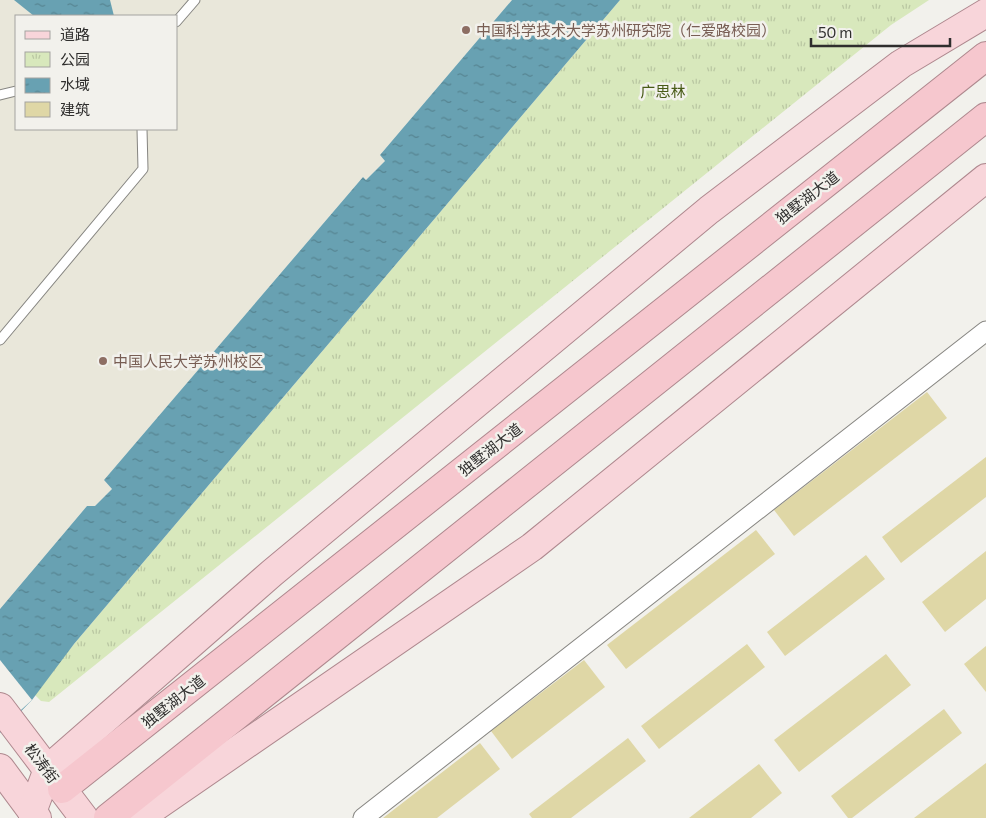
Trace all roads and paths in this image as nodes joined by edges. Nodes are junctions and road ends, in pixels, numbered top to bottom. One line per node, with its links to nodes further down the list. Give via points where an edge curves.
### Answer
1 (195, 0): 3 (lane)
2 (986, 13): 14 (main road, via 901,64 709,210 272,573)
3 (178, 20)
4 (986, 56): 14 (highway, 独墅湖大道)
5 (15, 91): 6 (lane)
6 (0, 95)
7 (986, 117): 17 (highway)
8 (142, 130): 11 (lane, via 143,169)
9 (986, 178): 18 (main road, via 532,547)
10 (986, 331): 19 (street)
11 (0, 340)
12 (0, 708): 14 (main road, 松涛街)
13 (0, 768): 15 (main road)
14 (55, 779): 15 (main road, 独墅湖大道); 16 (main road, 松涛街)
15 (31, 816)
16 (84, 818)
17 (108, 818)
18 (139, 818)
19 (363, 818)

